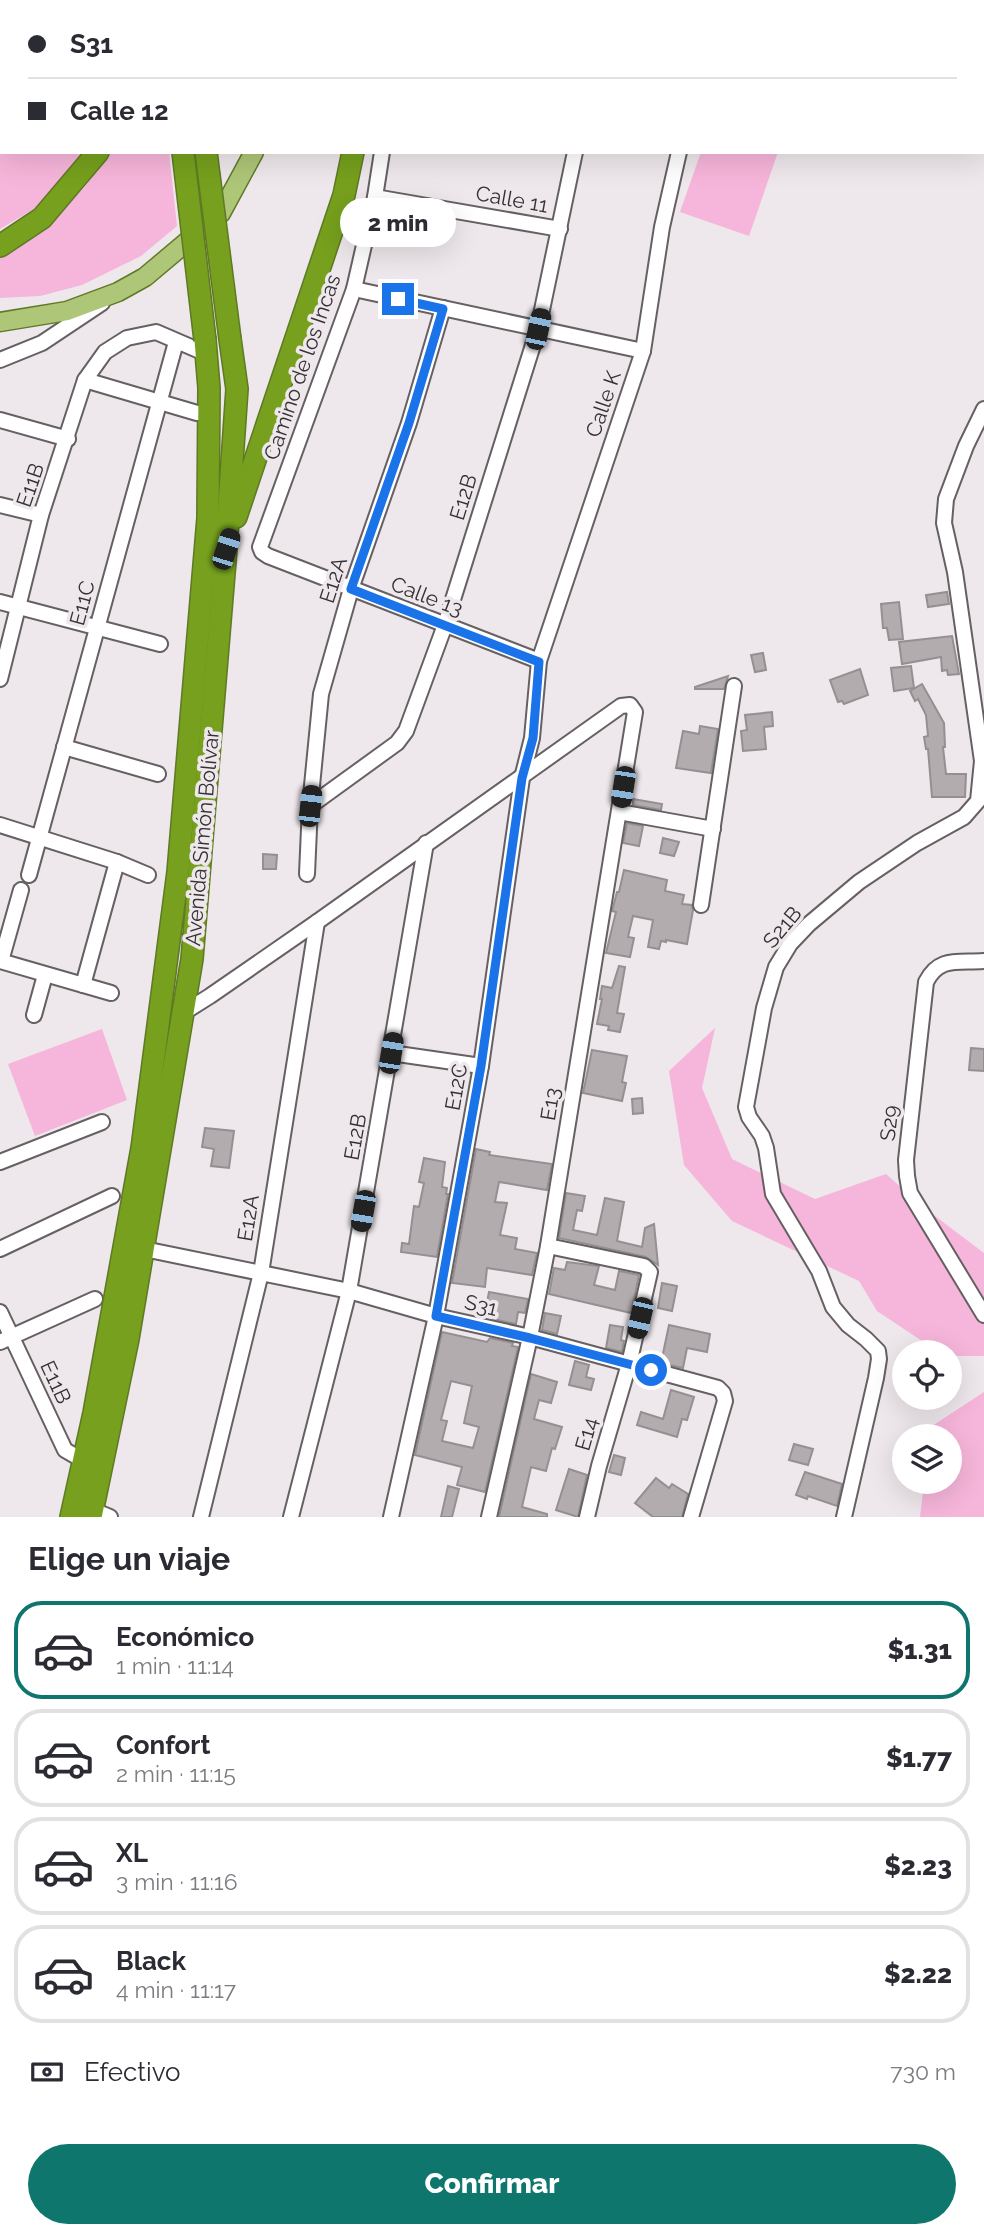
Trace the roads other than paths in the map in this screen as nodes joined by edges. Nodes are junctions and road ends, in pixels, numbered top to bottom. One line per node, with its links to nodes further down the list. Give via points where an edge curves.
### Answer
1 (96, 154): 11 (highway, via 41,218)
2 (183, 154): 18 (highway, Avenida Simón Bolívar, bridge)
3 (206, 154): 29 (highway, Avenida Simón Bolívar, bridge, via 237,389)
4 (253, 154): 13 (main road, via 221,213 145,276)
5 (353, 154): 29 (highway, via 344,195)
6 (382, 154): 9 (street, Camino de los Incas)
7 (575, 154): 10 (street, E12B)
8 (679, 154): 19 (street, Calle K)
9 (375, 197): 10 (street, Calle 11); 12 (street, Camino de los Incas)
10 (560, 229): 16 (street, E12B)
11 (0, 246)
12 (354, 289): 14 (street); 30 (street, Camino de los Incas, via 260,547)
13 (118, 292): 15 (main road, via 67,312); 20 (street, via 41,343)
14 (443, 309): 16 (street); 31 (street, E12A)
15 (0, 322)
16 (538, 329): 19 (street); 34 (street, E12B)
17 (176, 342): 18 (street); 21 (street, E11B, via 156,332 127,338 105,352); 22 (street, E11C)
18 (206, 347): 80 (highway, Avenida Simón Bolívar, via 208,518 178,872 142,1148)
19 (643, 351): 37 (street, Calle K)
20 (0, 360)
21 (85, 380): 22 (street); 26 (street, E11B)
22 (160, 402): 24 (street); 35 (street, E11C)
23 (984, 410): 89 (street, S21B, via 946,499 944,523 982,761 978,801 964,817 859,882 790,944 776,967 764,1008 746,1107 766,1148 773,1194 819,1271 833,1307 877,1351 879,1359)
24 (197, 413)
25 (0, 419): 26 (street)
26 (68, 439): 28 (street, E11B)
27 (0, 505): 28 (street)
28 (41, 515): 33 (street, E11B)
29 (226, 549): 61 (highway, Avenida Simón Bolívar, via 192,960)
30 (262, 552): 31 (street, Calle 13)
31 (351, 589): 34 (street, Calle 13); 43 (street, E12A, via 321,694)
32 (0, 602): 33 (street)
33 (19, 608): 35 (street); 38 (street, E11B)
34 (445, 625): 37 (street, Calle 13); 43 (street, E12B, via 406,731 397,743)
35 (97, 627): 36 (street); 40 (street, E11C)
36 (160, 644)
37 (539, 662): 42 (street, E12C, via 533,738)
38 (0, 679)
39 (733, 686): 46 (street)
40 (64, 747): 41 (street); 47 (street, E11C)
41 (158, 774)
42 (522, 778): 44 (street, E13, via 621,706 630,705 635,712); 48 (street); 64 (street, E12C)
43 (310, 806): 50 (street, E12A)
44 (619, 812): 46 (street); 68 (street, E13)
45 (0, 825): 47 (street)
46 (713, 829): 54 (street)
47 (39, 837): 49 (street); 51 (street, E11C)
48 (426, 844): 55 (street); 63 (street, E12B)
49 (117, 862): 52 (street); 59 (street)
50 (307, 874)
51 (29, 875)
52 (148, 875)
53 (20, 890): 56 (street)
54 (701, 905)
55 (317, 922): 61 (street); 71 (street, E12A)
56 (0, 961): 58 (street)
57 (984, 961): 75 (street, S29, via 940,964 926,982 906,1160 910,1193)
58 (44, 975): 59 (street); 62 (street)
59 (83, 985): 60 (street)
60 (111, 993)
61 (183, 1013): 70 (highway, Avenida Simón Bolívar)
62 (34, 1015)
63 (391, 1053): 64 (street); 72 (street, E12B)
64 (481, 1066): 76 (street, E12C)
65 (102, 1122): 66 (street)
66 (0, 1162)
67 (112, 1196): 69 (street)
68 (548, 1246): 77 (street, E13); 79 (street, E14, via 648,1269)
69 (0, 1249)
70 (144, 1249): 71 (street, S31); 81 (highway, Avenida Simón Bolívar)
71 (261, 1273): 72 (street, S31); 83 (street, E12A)
72 (349, 1291): 76 (street, S31); 84 (street, E12B)
73 (95, 1298): 78 (street)
74 (0, 1312): 78 (street, E11B)
75 (984, 1315)
76 (436, 1316): 77 (street, S31); 85 (street, E12C)
77 (530, 1338): 79 (street, S31); 86 (street, E13)
78 (6, 1340): 80 (street, E11B, via 65,1450)
79 (629, 1364): 87 (street, E14); 88 (street, S31, via 723,1393 725,1401)
80 (84, 1461): 82 (highway, Avenida Simón Bolívar)
81 (98, 1515)
82 (71, 1517)
83 (201, 1517)
84 (292, 1517)
85 (391, 1517)
86 (489, 1517)
87 (587, 1517)
88 (691, 1517)
89 (844, 1517)

